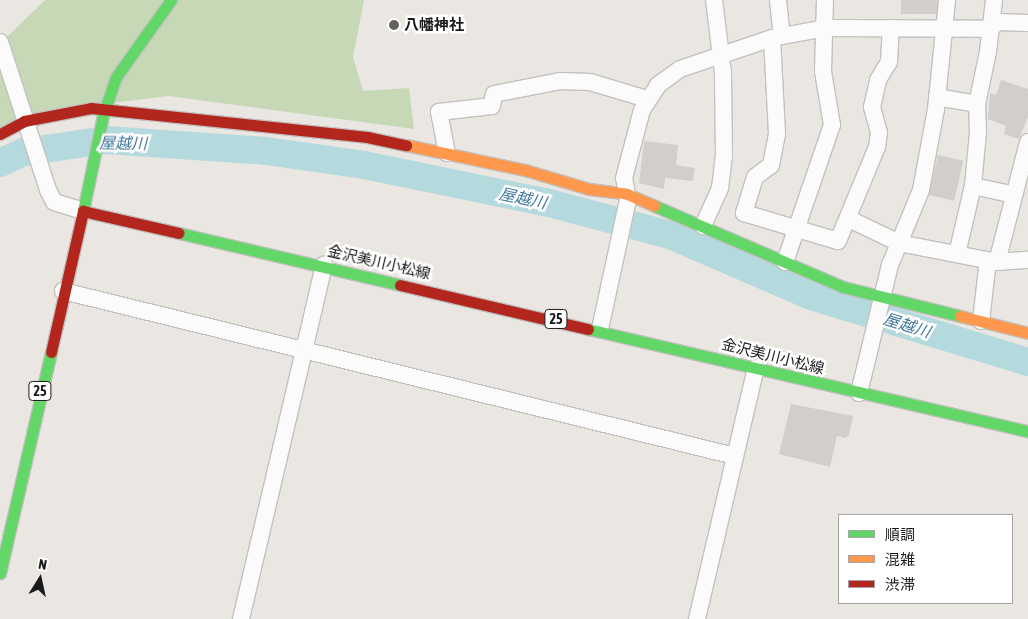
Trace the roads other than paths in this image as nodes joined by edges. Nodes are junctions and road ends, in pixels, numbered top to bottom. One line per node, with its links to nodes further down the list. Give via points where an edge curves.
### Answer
1 (171, 0): 18 (main road, via 116,77)
2 (714, 0): 14 (street)
3 (778, 0): 12 (street)
4 (825, 0): 8 (street)
5 (947, 0): 10 (street)
6 (994, 0): 11 (street)
7 (1028, 23): 11 (street, via 998,22)
8 (826, 28): 9 (street); 12 (street); 29 (street, via 823,71 832,125)
9 (891, 28): 10 (street); 27 (street, via 889,62 878,80 872,107 879,133 877,148)
10 (944, 28): 11 (street); 15 (street)
11 (990, 29): 17 (street)
12 (777, 37): 14 (street); 29 (street, via 777,134 771,165 755,177 744,213)
13 (0, 42): 19 (street)
14 (721, 54): 16 (street, via 680,70 658,85); 28 (street, via 724,157 720,188)
15 (937, 97): 17 (street); 30 (street, via 921,190)
16 (647, 99): 22 (street, via 590,82 560,82 494,94 492,106 439,112); 25 (street, via 624,178)
17 (977, 104): 23 (street, via 978,132)
18 (104, 112): 19 (main road, via 91,108); 22 (main road, via 367,136); 26 (main road)
19 (25, 125): 20 (main road); 26 (street, via 54,202)
20 (0, 134)
21 (1028, 142): 24 (street)
22 (447, 153): 25 (main road)
23 (972, 186): 24 (street); 31 (street)
24 (1012, 194): 33 (street)
25 (628, 197): 28 (main road); 39 (street)
26 (83, 211): 35 (main road, 金沢美川小松線 / 25, via 251,252); 36 (main road, 25)
27 (849, 219): 29 (street, via 838,241); 30 (street)
28 (704, 226): 34 (main road)
29 (796, 228): 34 (street)
30 (899, 242): 31 (street); 37 (street)
31 (957, 254): 33 (street)
32 (1028, 260): 33 (street)
33 (993, 261): 38 (street)
34 (785, 262): 37 (main road, via 843,287)
35 (324, 265): 39 (main road, 金沢美川小松線 / 25); 41 (street)
36 (63, 291): 41 (street); 46 (main road, 25)
37 (882, 299): 38 (main road); 43 (street)
38 (981, 321): 40 (main road)
39 (600, 329): 42 (main road, 金沢美川小松線 / 25)
40 (1028, 333)
41 (303, 352): 45 (street); 47 (street)
42 (756, 368): 43 (main road, 金沢美川小松線 / 25); 45 (street)
43 (859, 392): 44 (main road, 金沢美川小松線 / 25)
44 (1028, 431)
45 (735, 456): 48 (street)
46 (0, 572)
47 (241, 619)
48 (697, 619)

